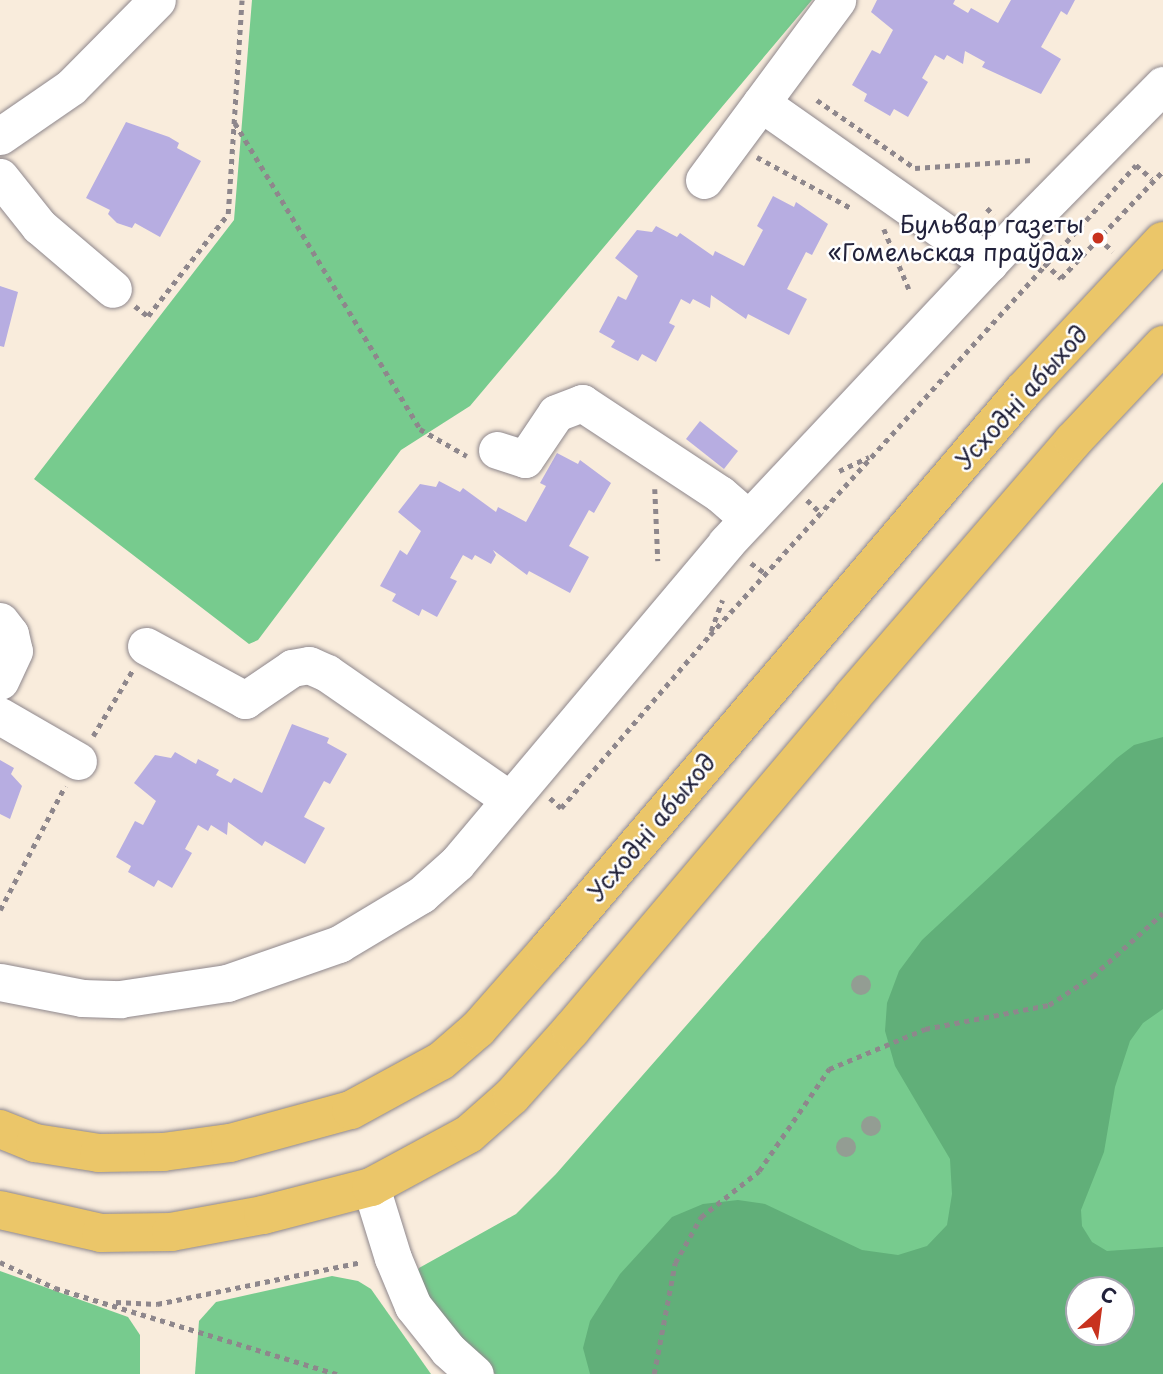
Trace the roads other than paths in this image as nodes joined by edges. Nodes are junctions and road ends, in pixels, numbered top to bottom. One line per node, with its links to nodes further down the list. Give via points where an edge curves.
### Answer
1 (157, 0): 5 (street, via 71,87)
2 (837, 0): 4 (street)
3 (1163, 85): 9 (street)
4 (771, 89): 6 (street); 9 (street)
5 (0, 136)
6 (704, 180)
7 (4, 192): 10 (street)
8 (1163, 242): 21 (main road, Усходні абыход, via 1023,391 546,952 478,1029 441,1061 351,1110 230,1143 163,1152 99,1153 35,1143)
9 (989, 263): 13 (street)
10 (113, 289)
11 (1163, 345): 22 (main road, via 1046,472 512,1096 469,1134)
12 (486, 455): 13 (street, via 525,459 556,413 582,403 709,486)
13 (749, 519): 19 (street)
14 (0, 621): 16 (street, via 10,634 14,651)
15 (146, 646): 19 (street, via 245,700 292,668 309,665)
16 (0, 681)
17 (0, 716): 18 (street)
18 (78, 761)
19 (525, 794): 20 (street, via 421,895 371,928 291,964 213,986 120,999 82,998)
20 (0, 982)
21 (0, 1129)
22 (371, 1187): 23 (main road, via 172,1232 101,1233); 24 (street, via 413,1306 448,1350)
23 (0, 1210)
24 (475, 1374)

